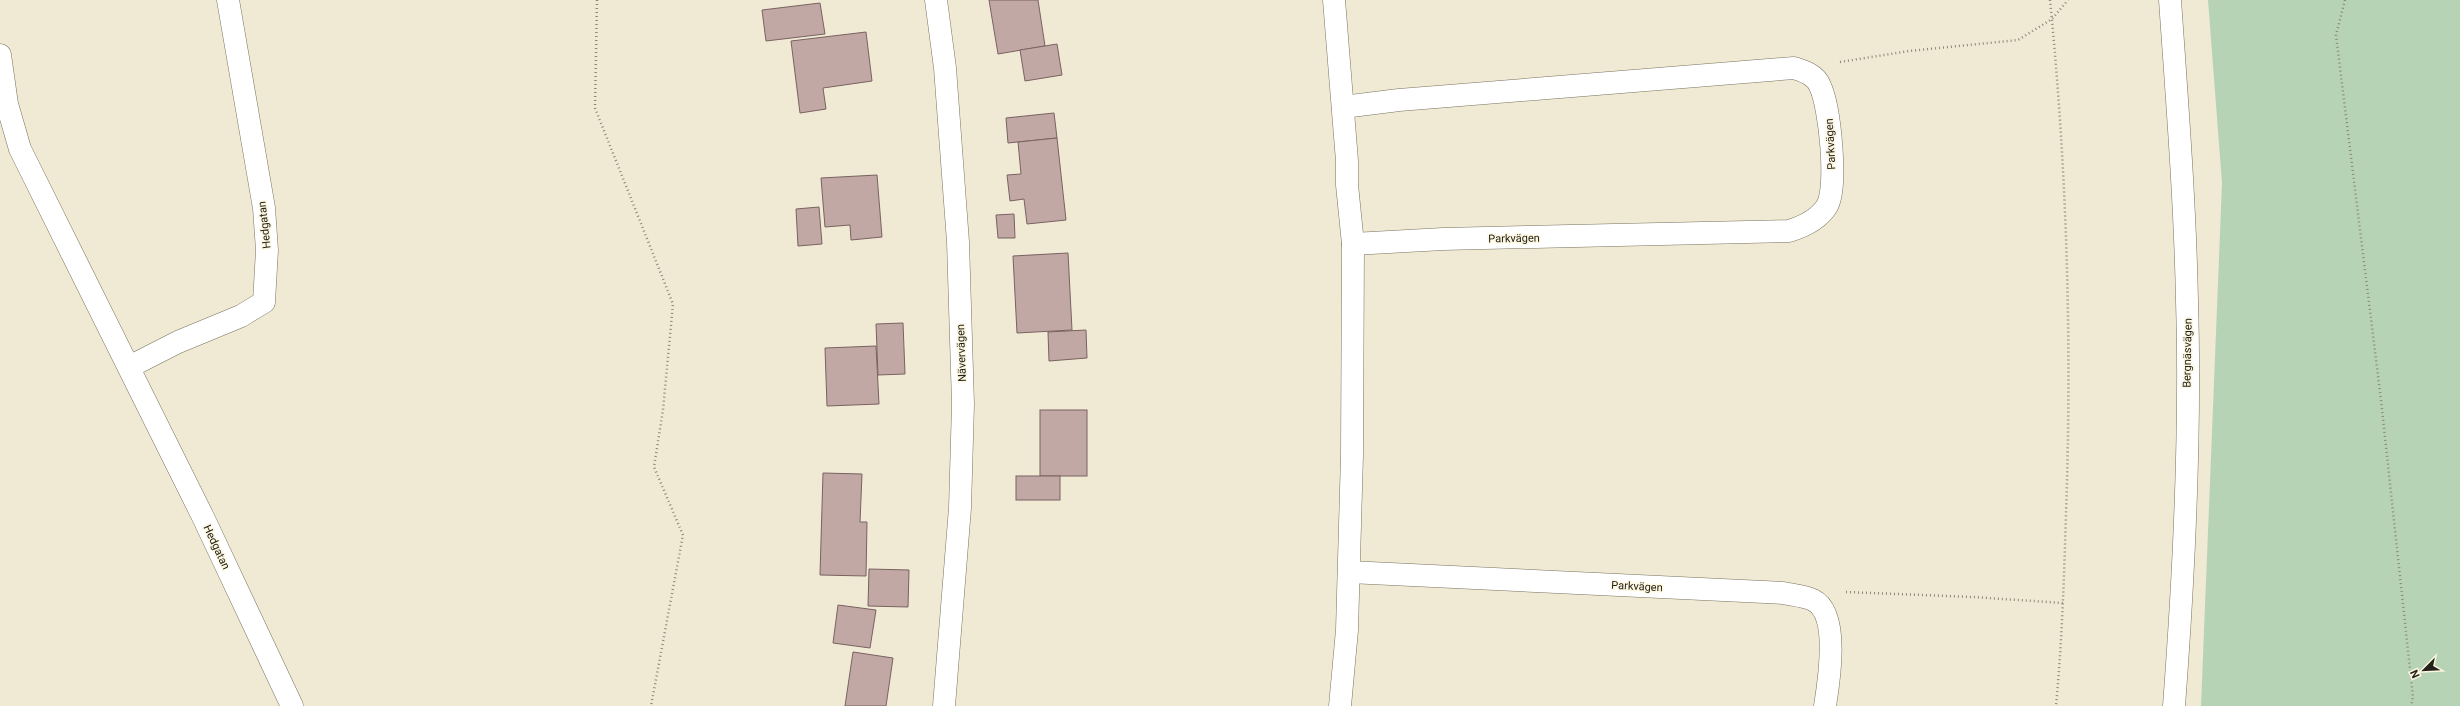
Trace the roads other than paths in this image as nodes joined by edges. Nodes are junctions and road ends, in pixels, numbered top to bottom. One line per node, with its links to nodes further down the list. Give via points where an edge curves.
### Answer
1 (228, 0): 8 (street, Hedgatan, via 264,208 267,250 264,302 241,316 178,342)
2 (936, 0): 11 (street, Nävervägen, via 946,68 958,242 963,404 960,508)
3 (1334, 0): 6 (street)
4 (2170, 0): 14 (street, Bergnäsvägen, via 2182,161 2187,303 2186,480)
5 (0, 55): 8 (street, Hedgatan, via 7,104 20,149)
6 (1343, 107): 7 (street); 7 (street, Parkvägen, via 1399,100 1794,68 1808,73 1820,85 1830,124 1832,190 1826,206 1803,226 1789,231)
7 (1353, 244): 9 (street)
8 (129, 367): 10 (street, Hedgatan)
9 (1349, 572): 12 (street); 13 (street, Parkvägen, via 1783,593 1814,600 1823,609 1830,627)
10 (292, 706)
11 (944, 706)
12 (1340, 706)
13 (1825, 706)
14 (2174, 706)

